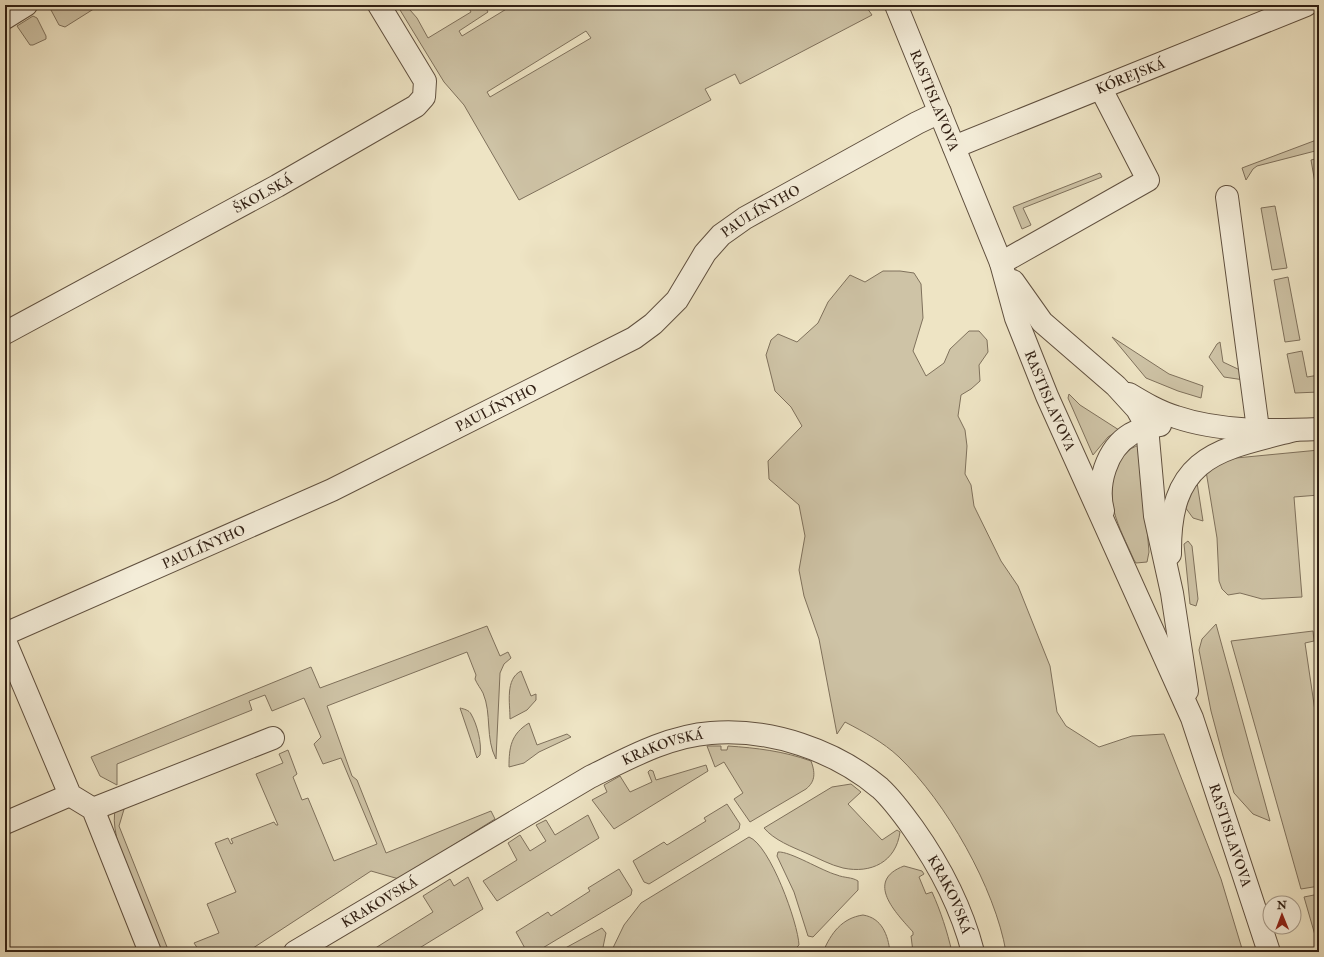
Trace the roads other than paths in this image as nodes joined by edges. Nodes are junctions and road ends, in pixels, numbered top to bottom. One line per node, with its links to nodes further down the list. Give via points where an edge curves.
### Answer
1 (26, 5): 5 (street)
2 (379, 5): 11 (street, ŠKOLSKÁ, via 425,81 424,98 416,106 277,186)
3 (896, 5): 7 (street, RASTISLAVOVA)
4 (1306, 5): 6 (street, KÓREJSKÁ)
5 (5, 18)
6 (1101, 89): 8 (street, KÓREJSKÁ); 10 (street, via 1148,180)
7 (940, 112): 8 (street, RASTISLAVOVA); 20 (street, PAULÍNYHO, via 746,218 721,236 705,253 677,300 634,338 332,490)
8 (954, 147): 10 (street, RASTISLAVOVA)
9 (1227, 197): 15 (street)
10 (1001, 263): 12 (street, RASTISLAVOVA, via 1025,302 1042,322); 18 (street, RASTISLAVOVA, via 1016,318 1029,353)
11 (5, 333)
12 (1116, 386): 13 (street, RASTISLAVOVA, via 1174,417); 14 (street, RASTISLAVOVA, via 1137,409)
13 (1197, 423): 14 (street, RASTISLAVOVA); 15 (street, RASTISLAVOVA)
14 (1147, 427): 18 (street, RASTISLAVOVA, via 1123,440 1105,468 1100,492); 19 (street, RASTISLAVOVA, via 1155,516)
15 (1258, 429): 17 (street, RASTISLAVOVA)
16 (1319, 429): 17 (street, RASTISLAVOVA)
17 (1295, 430): 19 (street, RASTISLAVOVA, via 1216,453 1186,478 1177,500 1173,522 1170,550)
18 (1109, 534): 22 (street, RASTISLAVOVA)
19 (1172, 593): 22 (street, RASTISLAVOVA)
20 (5, 634)
21 (5, 640): 24 (street)
22 (1192, 718): 30 (street, RASTISLAVOVA)
23 (273, 738): 25 (street)
24 (70, 795): 25 (street); 26 (street)
25 (93, 809): 27 (street)
26 (5, 823)
27 (150, 952)
28 (295, 952): 29 (street, KRAKOVSKÁ, via 590,777 679,739 712,733 744,733 779,738 815,750 856,771 881,789 903,814 943,874 967,927)
29 (973, 952)
30 (1269, 952)

